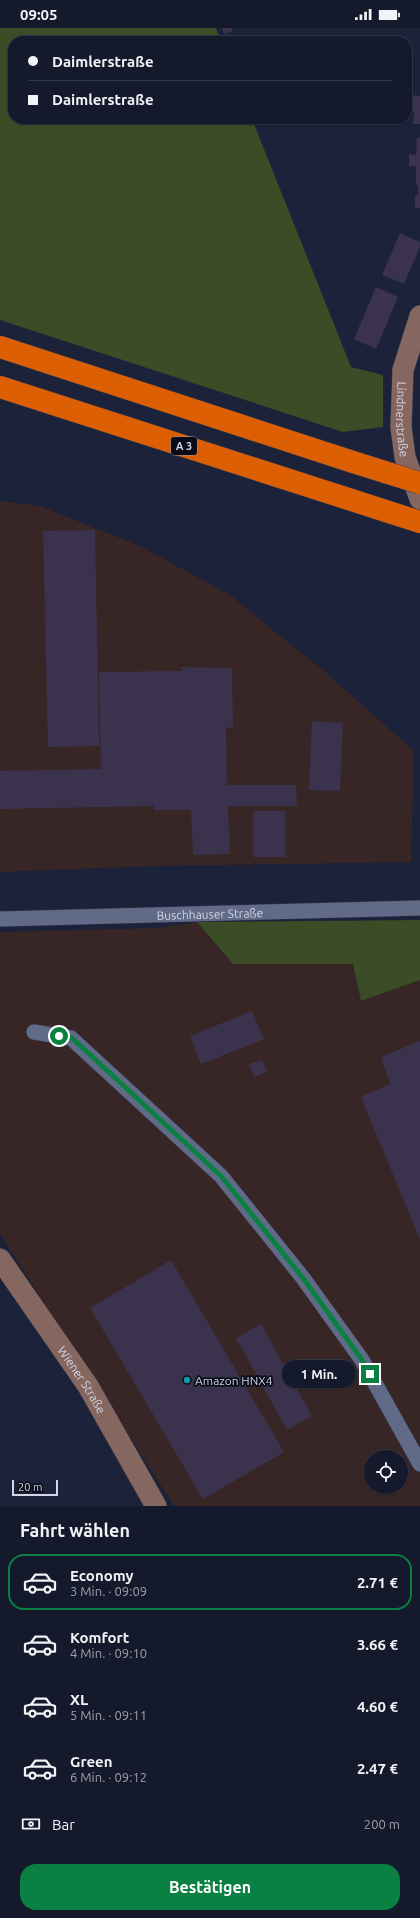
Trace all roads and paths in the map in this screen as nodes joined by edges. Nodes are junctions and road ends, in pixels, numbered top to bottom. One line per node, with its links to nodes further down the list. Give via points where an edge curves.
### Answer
1 (420, 316): 5 (street, Lindnerstraße, via 402,370 401,427 405,457)
2 (0, 347): 4 (highway, bridge)
3 (0, 387): 6 (highway, A 3)
4 (420, 483)
5 (420, 499)
6 (420, 522)
7 (420, 908): 8 (street, Buschhauser Straße)
8 (0, 919)
9 (34, 1032): 11 (street, via 72,1038 221,1176 303,1278 362,1360)
10 (0, 1259): 12 (street, Wiener Straße, via 88,1386)
11 (420, 1464)
12 (156, 1506)

